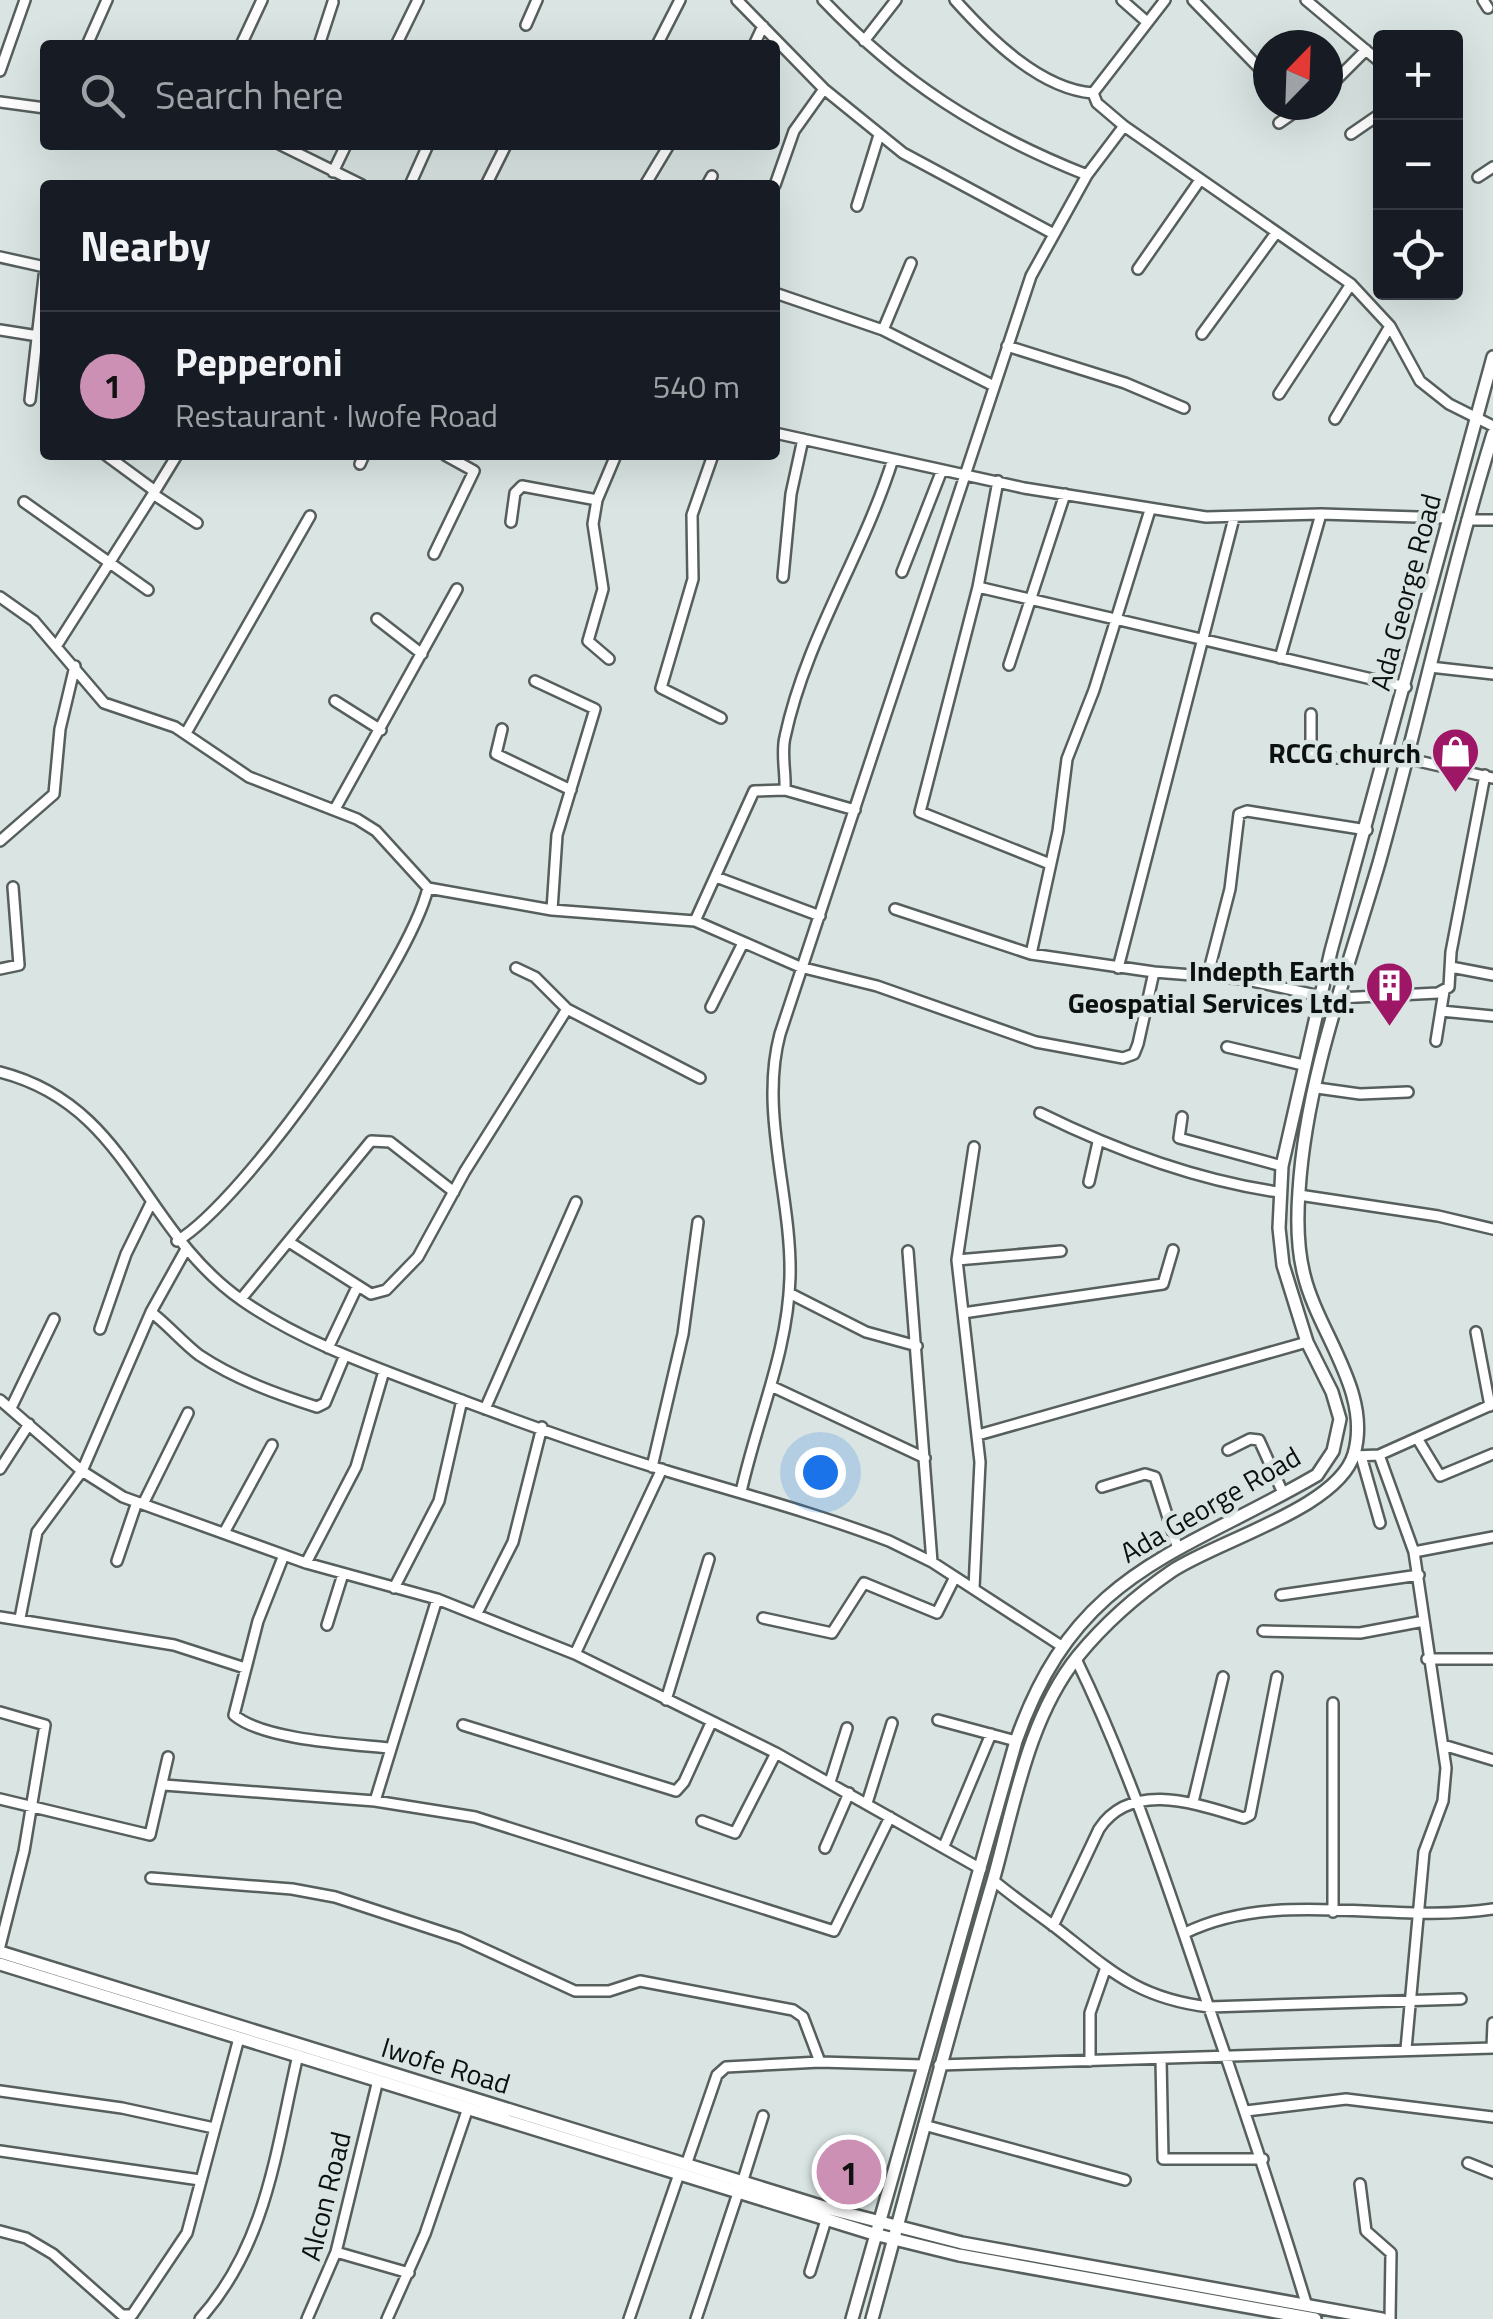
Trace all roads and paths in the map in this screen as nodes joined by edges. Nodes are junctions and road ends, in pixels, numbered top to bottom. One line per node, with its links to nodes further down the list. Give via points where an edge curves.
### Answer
1 (26, 0): 31 (street)
2 (108, 0): 19 (street)
3 (262, 0): 20 (street)
4 (418, 0): 22 (street)
5 (537, 0): 17 (street)
6 (680, 0): 23 (street)
7 (737, 0): 18 (street)
8 (823, 0): 26 (street)
9 (896, 0): 26 (street)
10 (955, 0): 34 (street, via 1046,78)
11 (1122, 0): 16 (street)
12 (1166, 0): 16 (street)
13 (1193, 0): 30 (street)
14 (1306, 0): 28 (street)
15 (334, 2): 21 (street)
16 (1147, 22): 34 (street)
17 (526, 25)
18 (763, 26): 24 (street); 25 (street)
19 (88, 40)
20 (242, 40)
21 (320, 40)
22 (398, 40)
23 (660, 40)
24 (756, 40)
25 (777, 40)
26 (864, 41): 50 (street, via 952,110)
27 (780, 43): 33 (street)
28 (1366, 50): 29 (street); 32 (street)
29 (1373, 56)
30 (1253, 62)
31 (0, 71)
32 (1343, 73)
33 (824, 88): 42 (street); 56 (street, via 794,130)
34 (1093, 93): 40 (street)
35 (0, 102): 36 (street)
36 (40, 107)
37 (1373, 119): 41 (street)
38 (1282, 120): 39 (street)
39 (1279, 122)
40 (1124, 126): 50 (street); 57 (street)
41 (1350, 134)
42 (879, 135): 58 (street); 59 (street, via 944,178)
43 (290, 150): 49 (street)
44 (343, 150): 49 (street)
45 (426, 150): 53 (street)
46 (504, 150): 54 (street)
47 (666, 150): 55 (street)
48 (1493, 167): 51 (street)
49 (332, 172): 52 (street)
50 (1087, 175): 59 (street)
51 (1478, 177)
52 (350, 180)
53 (412, 180)
54 (488, 180)
55 (649, 180)
56 (777, 180)
57 (1200, 180): 60 (street); 64 (street)
58 (858, 206)
59 (1052, 233): 73 (street)
60 (1276, 233): 65 (street); 71 (street)
61 (0, 257): 63 (street)
62 (911, 263): 70 (street)
63 (40, 267)
64 (1138, 269)
65 (1351, 284): 68 (street); 76 (street)
66 (780, 295): 70 (street)
67 (40, 317): 72 (street)
68 (1390, 326): 79 (street); 80 (street, via 1420,381)
69 (0, 330): 72 (street)
70 (883, 330): 75 (street)
71 (1202, 334)
72 (38, 336): 77 (street)
73 (1007, 346): 75 (street); 78 (street)
74 (1493, 357): 80 (main road, Ada George Road)
75 (992, 385): 92 (street)
76 (1279, 394)
77 (30, 400)
78 (1184, 408)
79 (1335, 419)
80 (1477, 419): 81 (street); 102 (main road, Ada George Road)
81 (1493, 426)
82 (780, 434): 84 (street)
83 (1493, 434): 103 (main road, Ada George Road)
84 (802, 439): 85 (street); 110 (street)
85 (893, 459): 91 (street); 139 (street, via 865,537 815,635 784,738)
86 (112, 460): 94 (street)
87 (174, 460): 94 (street)
88 (454, 460): 107 (street, via 474,471)
89 (614, 460): 96 (street)
90 (711, 460): 131 (street, via 692,515 693,579 661,688)
91 (942, 470): 92 (street); 109 (street)
92 (964, 474): 93 (street); 141 (street)
93 (998, 482): 95 (street); 111 (street)
94 (154, 493): 106 (street); 108 (street)
95 (1064, 494): 98 (street); 115 (street)
96 (597, 500): 105 (street, via 519,486); 122 (street, via 594,543 603,589 588,641)
97 (24, 502): 108 (street)
98 (1150, 510): 101 (street); 117 (street)
99 (1321, 514): 101 (street); 102 (street); 121 (street)
100 (310, 516): 134 (street)
101 (1234, 518): 118 (street)
102 (1450, 518): 128 (main road, Ada George Road)
103 (1468, 520): 104 (street); 125 (main road, Ada George Road)
104 (1493, 520)
105 (511, 522)
106 (197, 523)
107 (434, 554)
108 (109, 564): 113 (street); 119 (street)
109 (902, 572)
110 (783, 576)
111 (978, 587): 115 (street); 144 (street, via 920,812)
112 (458, 589): 120 (street)
113 (148, 590)
114 (0, 597): 119 (street)
115 (1032, 602): 117 (street); 123 (street)
116 (377, 619): 120 (street)
117 (1115, 622): 118 (street); 144 (street, via 1067,760)
118 (1199, 641): 121 (street); 157 (street)
119 (58, 646): 124 (street)
120 (422, 654): 133 (street)
121 (1280, 658): 128 (street)
122 (609, 659)
123 (1009, 664)
124 (75, 666): 134 (street, via 104,703); 143 (street, via 60,729 58,785)
125 (1430, 667): 126 (street); 136 (main road, Ada George Road)
126 (1493, 674)
127 (535, 681): 138 (street, via 595,709)
128 (1406, 687): 135 (main road, Ada George Road)
129 (336, 700): 133 (street)
130 (1312, 714): 135 (street, via 1311,758)
131 (721, 718)
132 (502, 729): 138 (street, via 498,756)
133 (381, 730): 140 (street)
134 (186, 733): 140 (street, via 249,777)
135 (1387, 758): 142 (main road, Ada George Road)
136 (1405, 758): 137 (street); 164 (main road, Ada George Road)
137 (1489, 776): 155 (street)
138 (571, 790): 149 (street, via 554,847)
139 (785, 790): 141 (street); 145 (street, via 754,791)
140 (335, 809): 147 (street, via 376,831)
141 (855, 810): 150 (street)
142 (1367, 830): 160 (street, via 1239,814 1230,889); 163 (main road, Ada George Road)
143 (0, 841)
144 (1050, 864): 153 (street)
145 (716, 878): 150 (street); 151 (street)
146 (12, 887): 158 (street, via 19,965)
147 (428, 888): 149 (street); 189 (street, via 414,933 302,1103 225,1197)
148 (895, 909): 153 (street)
149 (552, 910): 151 (street)
150 (820, 916): 154 (street)
151 (695, 921): 152 (street)
152 (742, 944): 154 (street); 166 (street)
153 (1031, 954): 157 (street)
154 (800, 967): 159 (street, via 1036,1042 1123,1058 1138,1044); 197 (street, via 770,1074)
155 (1450, 967): 161 (street); 162 (street)
156 (516, 968): 165 (street)
157 (1118, 968): 159 (street)
158 (0, 969)
159 (1154, 972): 160 (street)
160 (1208, 974): 163 (street)
161 (1493, 975)
162 (1444, 991): 164 (street); 167 (street)
163 (1320, 996): 171 (main road, Ada George Road)
164 (1338, 998): 174 (main road, Ada George Road)
165 (567, 1008): 173 (street); 182 (street)
166 (710, 1008)
167 (1441, 1011): 168 (street); 169 (street)
168 (1493, 1016)
169 (1436, 1042)
170 (1227, 1047): 171 (street)
171 (1303, 1065): 180 (main road, Ada George Road)
172 (0, 1072): 185 (street, via 62,1096 82,1112)
173 (700, 1078)
174 (1317, 1088): 175 (street); 184 (main road, Ada George Road)
175 (1408, 1092)
176 (1040, 1113): 178 (street)
177 (1182, 1117): 180 (street, via 1181,1138)
178 (1098, 1142): 181 (street); 183 (street)
179 (974, 1147): 195 (street)
180 (1282, 1166): 183 (main road, Ada George Road)
181 (1089, 1182)
182 (454, 1192): 190 (street, via 390,1142 371,1141); 196 (street, via 435,1232 396,1280 379,1294)
183 (1278, 1192): 204 (main road, Ada George Road, via 1283,1265)
184 (1298, 1195): 188 (street); 224 (main road, Ada George Road, via 1302,1271 1356,1406)
185 (151, 1202): 189 (street); 202 (street)
186 (576, 1202): 214 (street)
187 (698, 1222): 226 (street)
188 (1493, 1229)
189 (177, 1241): 194 (street)
190 (289, 1242): 196 (street); 198 (street)
191 (1174, 1250): 200 (street, via 1165,1284)
192 (908, 1251): 205 (street)
193 (1061, 1251): 195 (street)
194 (185, 1252): 198 (street); 199 (street)
195 (957, 1260): 200 (street)
196 (358, 1288): 206 (street)
197 (789, 1293): 205 (street, via 866,1332); 209 (street)
198 (241, 1300): 206 (street)
199 (151, 1312): 207 (street, via 223,1369 317,1407 325,1403); 228 (street)
200 (963, 1313): 218 (street)
201 (54, 1320): 213 (street)
202 (100, 1329)
203 (1476, 1332): 212 (street)
204 (1307, 1342): 218 (street); 231 (main road, Ada George Road, via 1337,1405 1339,1436 1327,1464)
205 (916, 1346): 225 (street)
206 (328, 1348): 207 (street)
207 (345, 1355): 208 (street)
208 (384, 1371): 211 (street); 242 (street, via 356,1466)
209 (772, 1387): 225 (street); 230 (street)
210 (0, 1400): 213 (street)
211 (462, 1400): 214 (street); 246 (street, via 440,1501)
212 (1491, 1405): 219 (street)
213 (10, 1408): 216 (street)
214 (485, 1409): 217 (street)
215 (188, 1413): 232 (street)
216 (29, 1424): 227 (street); 228 (street)
217 (542, 1428): 226 (street); 250 (street, via 512,1542)
218 (978, 1434): 247 (street)
219 (1417, 1438): 222 (street, via 1440,1476); 223 (street)
220 (272, 1445): 234 (street)
221 (1228, 1450): 231 (street, via 1258,1440)
222 (1493, 1454)
223 (1379, 1455): 224 (street); 237 (street)
224 (1357, 1456): 233 (street); 259 (main road, Ada George Road, via 1326,1493 1175,1569 1105,1624)
225 (925, 1458): 241 (street)
226 (657, 1468): 230 (street); 258 (street)
227 (0, 1470)
228 (82, 1471): 232 (street); 252 (street, via 37,1532)
229 (1102, 1488): 236 (street, via 1155,1477)
230 (740, 1492): 241 (street, via 844,1524)
231 (1283, 1493): 236 (main road, Ada George Road)
232 (140, 1503): 234 (street); 240 (street)
233 (1380, 1523)
234 (225, 1531): 238 (street)
235 (1493, 1536): 237 (street)
236 (1177, 1546): 257 (main road, Ada George Road, via 1106,1598)
237 (1414, 1552): 245 (street)
238 (284, 1555): 242 (street); 262 (street)
239 (709, 1559): 265 (street)
240 (117, 1561)
241 (932, 1562): 244 (street)
242 (306, 1563): 243 (street)
243 (343, 1574): 246 (street); 255 (street)
244 (955, 1576): 247 (street); 253 (street, via 937,1613 860,1584 832,1633)
245 (1419, 1576): 248 (street); 254 (street)
246 (394, 1588): 249 (street)
247 (974, 1588): 257 (street)
248 (1281, 1595)
249 (437, 1599): 250 (street); 276 (street)
250 (477, 1614): 258 (street)
251 (0, 1617): 252 (street)
252 (20, 1618): 262 (street, via 174,1645)
253 (764, 1618)
254 (1424, 1621): 256 (street, via 1360,1633); 260 (street)
255 (326, 1625)
256 (1263, 1632)
257 (1063, 1647): 274 (main road, Ada George Road)
258 (575, 1654): 265 (street)
259 (1076, 1658): 287 (street); 295 (main road, Ada George Road, via 1035,1737)
260 (1427, 1659): 261 (street); 275 (street)
261 (1493, 1659)
262 (246, 1668): 276 (street, via 234,1708 238,1720 295,1736)
263 (1222, 1677): 285 (street)
264 (1277, 1677): 285 (street, via 1250,1816)
265 (666, 1700): 270 (street)
266 (1334, 1702): 297 (street)
267 (0, 1712): 288 (street, via 44,1724)
268 (938, 1720): 273 (street)
269 (892, 1722): 286 (street)
270 (711, 1723): 271 (street, via 676,1791); 277 (street)
271 (463, 1725)
272 (847, 1728): 280 (street)
273 (991, 1734): 274 (street); 291 (street)
274 (1016, 1741): 293 (main road, Ada George Road)
275 (1443, 1745): 279 (street); 298 (street, via 1447,1785 1424,1852)
276 (388, 1748): 284 (street)
277 (776, 1753): 280 (street); 290 (street, via 734,1833)
278 (168, 1757): 281 (street)
279 (1493, 1760)
280 (830, 1782): 282 (street)
281 (164, 1785): 284 (street); 288 (street, via 150,1835)
282 (848, 1793): 286 (street); 292 (street)
283 (0, 1799): 288 (street)
284 (375, 1801): 289 (street, via 475,1817 834,1931)
285 (1194, 1802): 287 (street)
286 (867, 1803): 289 (street)
287 (1136, 1804): 299 (street, via 1104,1821); 300 (street)
288 (32, 1805): 301 (street)
289 (890, 1817): 291 (street)
290 (702, 1820)
291 (944, 1846): 293 (street)
292 (825, 1848)
293 (980, 1869): 316 (main road, Ada George Road)
294 (151, 1878): 315 (street, via 335,1897 460,1938 575,1990 640,1981 792,2010 803,2017)
295 (993, 1880): 299 (street); 317 (main road, Ada George Road)
296 (1493, 1908): 298 (street)
297 (1333, 1912): 298 (street); 300 (street, via 1238,1912)
298 (1421, 1914): 304 (street)
299 (1053, 1926): 303 (street)
300 (1185, 1933): 306 (street)
301 (0, 1949): 329 (main road, Iwofe Road)
302 (0, 1964): 308 (main road, Iwofe Road)
303 (1105, 1970): 306 (street, via 1144,1993); 314 (street, via 1090,2013)
304 (1411, 1998): 305 (street); 306 (street); 310 (street)
305 (1461, 1999)
306 (1209, 2007): 312 (street)
307 (1493, 2023): 309 (street)
308 (239, 2038): 311 (main road, Iwofe Road); 325 (street)
309 (1492, 2048): 310 (street)
310 (1406, 2049): 312 (street)
311 (298, 2055): 318 (main road, Iwofe Road); 347 (street, via 251,2242)
312 (1226, 2057): 313 (street); 321 (street)
313 (1161, 2059): 314 (street); 327 (street, via 1163,2159)
314 (1090, 2061): 317 (street)
315 (820, 2062): 316 (street); 329 (street, via 720,2070)
316 (922, 2065): 335 (main road, Ada George Road)
317 (939, 2066): 324 (main road, Ada George Road)
318 (378, 2080): 320 (main road, Iwofe Road); 343 (street, Alcon Road)
319 (0, 2092): 325 (street)
320 (468, 2108): 329 (main road, Iwofe Road); 345 (street)
321 (1246, 2111): 323 (street, via 1346,2098); 327 (street)
322 (763, 2116): 334 (street)
323 (1493, 2117)
324 (924, 2126): 332 (street); 336 (main road, Ada George Road)
325 (214, 2128): 331 (street)
326 (0, 2151): 331 (street)
327 (1263, 2159): 346 (street)
328 (1468, 2164): 330 (street)
329 (682, 2170): 334 (main road, Iwofe Road); 350 (street)
330 (1493, 2173)
331 (200, 2180): 340 (street, via 187,2232 129,2316 44,2248)
332 (1126, 2180)
333 (1360, 2184): 355 (street, via 1366,2231 1391,2253)
334 (740, 2188): 337 (main road, Iwofe Road); 338 (main road, Iwofe Road); 351 (street)
335 (887, 2190): 337 (main road, via 867,2209); 339 (main road, Ada George Road)
336 (901, 2207): 341 (main road, Ada George Road); 342 (main road)
337 (844, 2213): 339 (main road, Iwofe Road)
338 (826, 2220): 339 (main road, Iwofe Road); 344 (street)
339 (876, 2228): 341 (main road); 352 (main road, Ada George Road)
340 (0, 2230)
341 (894, 2232): 342 (main road); 353 (main road, Ada George Road); 354 (main road, via 959,2255)
342 (924, 2233): 346 (main road)
343 (336, 2252): 345 (street); 348 (street, Alcon Road)
344 (810, 2272)
345 (409, 2273): 349 (street)
346 (1306, 2303): 355 (main road)
347 (200, 2319)
348 (308, 2319)
349 (387, 2319)
350 (629, 2319)
351 (696, 2319)
352 (852, 2319)
353 (872, 2319)
354 (1315, 2319)
355 (1386, 2319)

